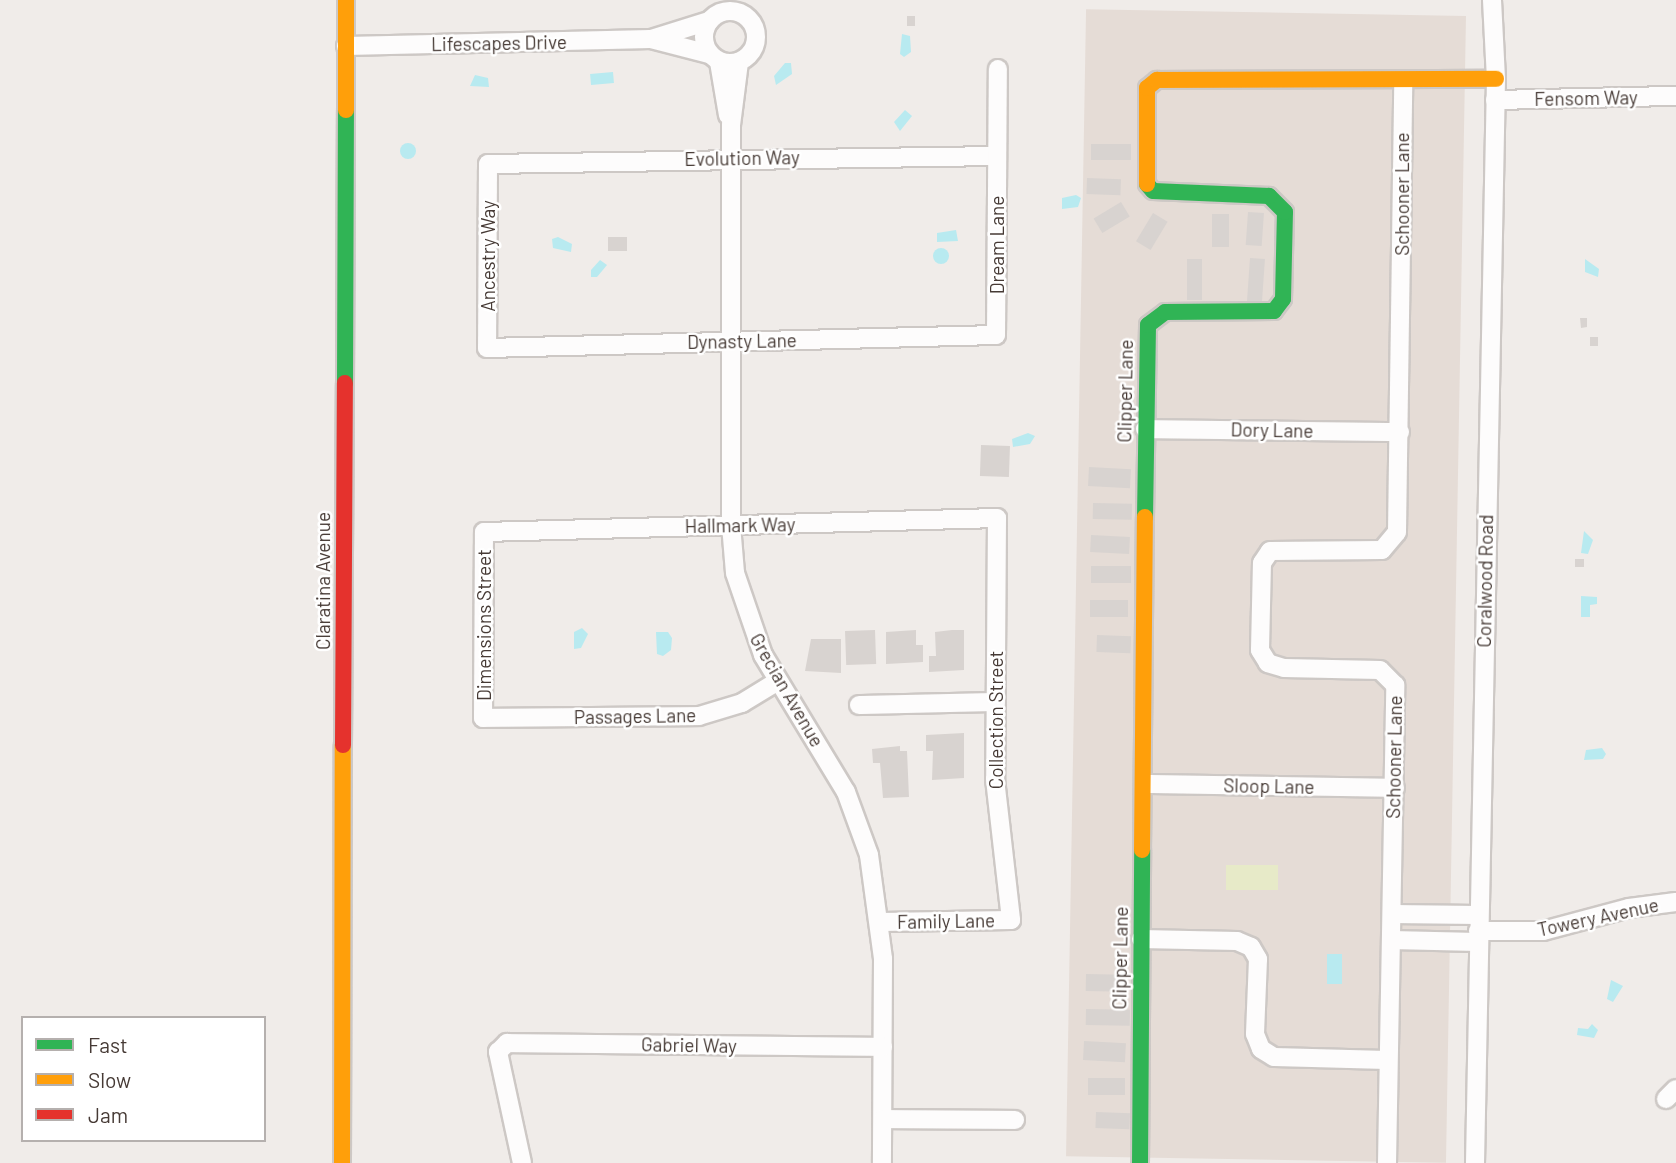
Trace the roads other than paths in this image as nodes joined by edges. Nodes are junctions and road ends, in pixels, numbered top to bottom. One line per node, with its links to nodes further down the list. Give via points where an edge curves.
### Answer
1 (346, 0): 8 (street, Claratina Avenue)
2 (718, 0): 6 (street)
3 (746, 0): 5 (street)
4 (1492, 0): 12 (street, Coralwood Road)
5 (749, 19): 6 (street, via 730,11); 10 (street, via 756,38 754,48)
6 (710, 20): 7 (street, Lifescapes Drive); 9 (street, via 703,37)
7 (652, 39): 8 (street, Lifescapes Drive); 9 (street, Lifescapes Drive)
8 (346, 46): 45 (street, Claratina Avenue)
9 (714, 58): 10 (street); 16 (street, Grecian Avenue)
10 (739, 62): 16 (street, Grecian Avenue)
11 (998, 69): 17 (street, Dream Lane)
12 (1496, 79): 13 (street, Clipper Lane); 15 (street, Coralwood Road)
13 (1403, 82): 23 (street, Clipper Lane, via 1157,79 1147,88 1145,181 1153,191 1269,196 1284,212 1283,299 1275,311 1165,312 1148,325); 24 (street, Schooner Lane)
14 (1676, 96): 15 (street, Fensom Way)
15 (1495, 100): 38 (street, Coralwood Road)
16 (731, 125): 18 (street, Grecian Avenue)
17 (997, 156): 18 (street, Evolution Way); 20 (street, Dream Lane)
18 (732, 158): 19 (street, Evolution Way); 21 (street, Grecian Avenue)
19 (488, 164): 22 (street, Ancestry Way)
20 (996, 335): 21 (street, Dynasty Lane)
21 (732, 341): 22 (street, Dynasty Lane); 26 (street, Grecian Avenue)
22 (487, 348)
23 (1145, 429): 24 (street, Dory Lane); 32 (street, Clipper Lane)
24 (1400, 432): 33 (street, Schooner Lane, via 1392,542 1382,550 1270,551 1262,563 1260,650 1268,663 1283,668 1380,670 1389,677 1395,685)
25 (997, 518): 26 (street, Hallmark Way); 29 (street, Collection Street)
26 (731, 525): 27 (street, Hallmark Way); 28 (street, Grecian Avenue, via 741,601)
27 (484, 532): 31 (street, Dimensions Street)
28 (778, 681): 31 (street, Passages Lane, via 742,703 699,716); 37 (street, Grecian Avenue, via 846,792 869,855)
29 (996, 702): 30 (street); 36 (street, Collection Street, via 995,779)
30 (859, 705)
31 (483, 718)
32 (1144, 784): 33 (street, Sloop Lane); 39 (street, Clipper Lane)
33 (1395, 788): 35 (street, Schooner Lane)
34 (1676, 902): 38 (street, Towery Avenue, via 1629,908 1543,931)
35 (1392, 914): 38 (street, Towery Avenue); 40 (street, Schooner Lane)
36 (1011, 920): 37 (street, Family Lane)
37 (881, 922): 41 (street, Grecian Avenue)
38 (1478, 929): 40 (street, Towery Avenue); 50 (street, Coralwood Road)
39 (1141, 939): 42 (street, via 1237,941 1251,947 1258,959 1255,1034 1261,1049 1275,1057); 48 (street, Clipper Lane)
40 (1391, 940): 42 (street, Schooner Lane)
41 (883, 1046): 43 (street, Grecian Avenue); 46 (street, Gabriel Way, via 507,1043 498,1052)
42 (1387, 1060): 49 (street, Schooner Lane)
43 (883, 1119): 44 (street); 47 (street, Grecian Avenue)
44 (1015, 1120)
45 (341, 1163)
46 (522, 1163)
47 (882, 1163)
48 (1140, 1163)
49 (1387, 1163)
50 (1475, 1163)

